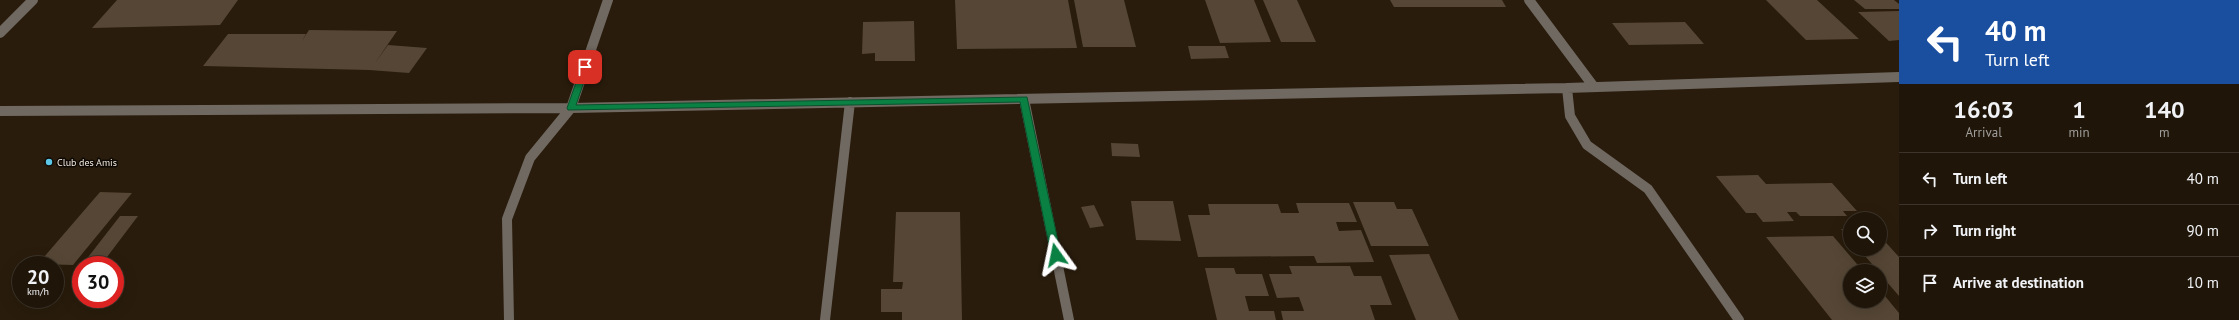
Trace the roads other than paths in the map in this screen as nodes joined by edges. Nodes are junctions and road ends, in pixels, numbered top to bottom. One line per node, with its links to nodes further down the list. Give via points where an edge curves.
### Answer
1 (33, 0): 4 (street)
2 (608, 0): 10 (street)
3 (1529, 0): 7 (street)
4 (0, 33)
5 (1899, 77): 7 (street)
6 (1567, 88): 7 (street); 8 (street); 15 (street, via 1570,116 1587,145 1648,189)
7 (1594, 88)
8 (1024, 99): 9 (street); 14 (street)
9 (850, 102): 10 (street); 13 (street)
10 (571, 108): 11 (street); 12 (street, via 530,158 507,219)
11 (0, 111)
12 (509, 320)
13 (825, 320)
14 (1069, 320)
15 (1739, 320)

